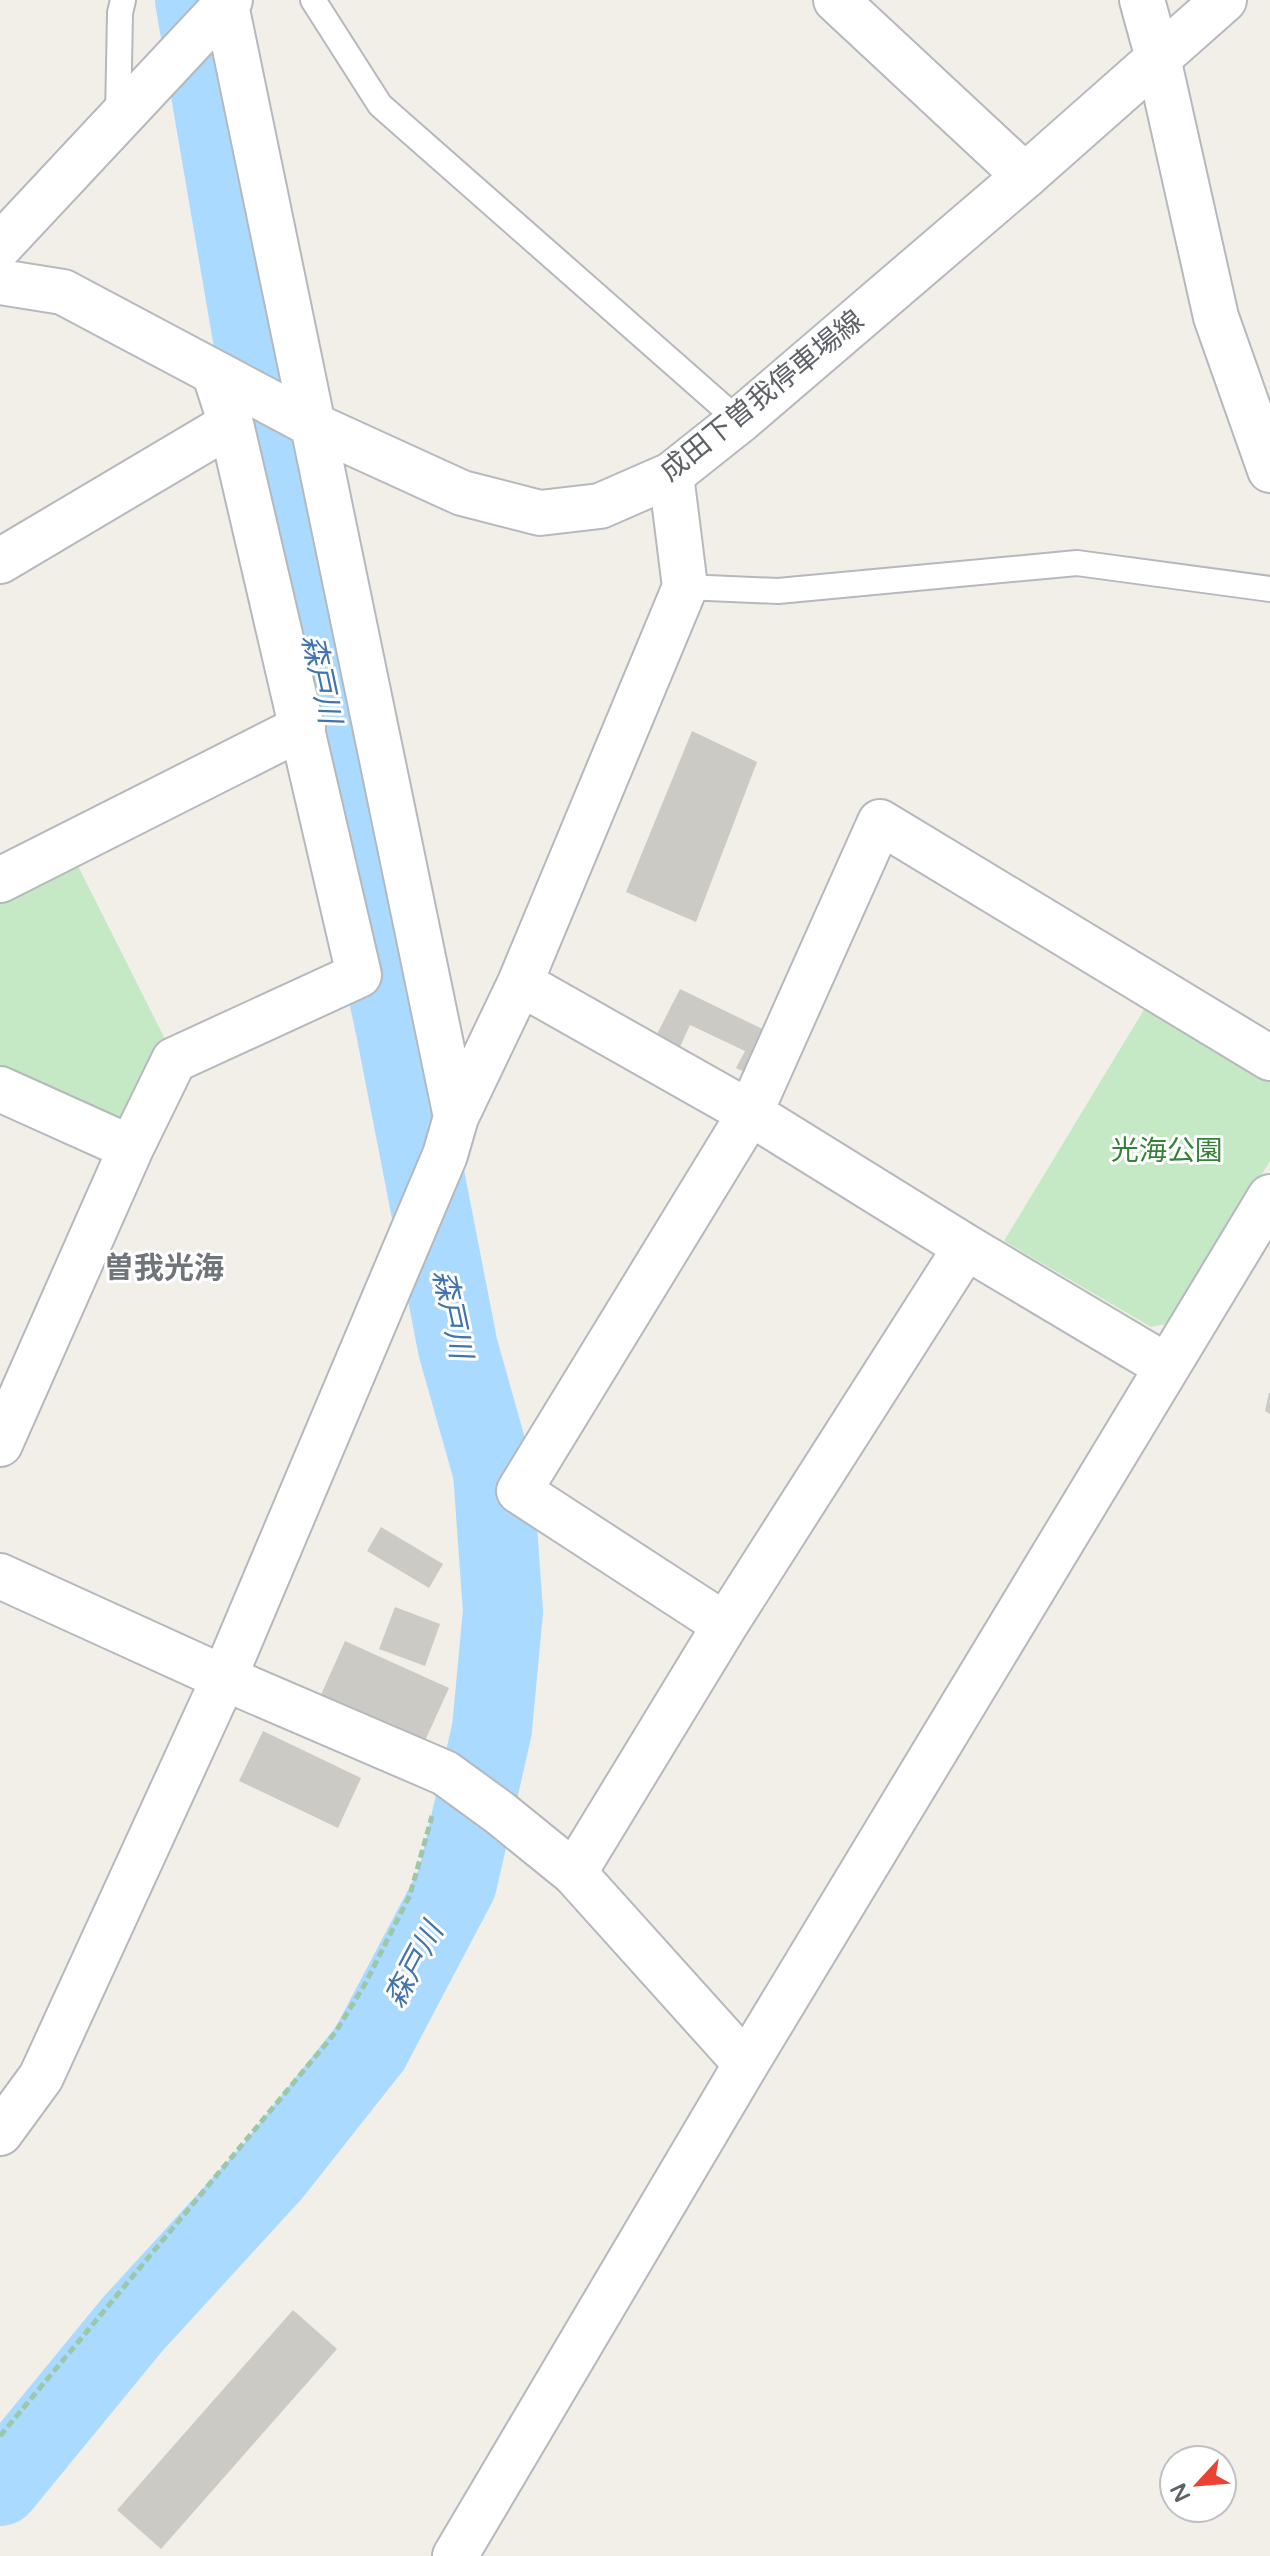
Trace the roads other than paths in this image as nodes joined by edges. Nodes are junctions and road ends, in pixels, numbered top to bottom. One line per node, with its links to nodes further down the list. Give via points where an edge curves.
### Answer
1 (123, 0): 8 (lane)
2 (313, 0): 13 (lane, via 380,105)
3 (836, 0): 9 (street)
4 (1142, 0): 7 (street)
5 (1224, 0): 7 (street, 成田下曽我停車場線)
6 (227, 2): 8 (street); 15 (street)
7 (1158, 58): 9 (street, 成田下曽我停車場線); 16 (street, via 1216,317)
8 (118, 118): 10 (street)
9 (1025, 176): 13 (street, 成田下曽我停車場線)
10 (0, 246)
11 (0, 282): 12 (street, 成田下曽我停車場線, via 63,292)
12 (215, 375): 14 (street); 15 (street, 成田下曽我停車場線)
13 (739, 421): 17 (street, 成田下曽我停車場線)
14 (231, 424): 18 (street); 21 (street)
15 (313, 425): 17 (street, 成田下曽我停車場線, via 462,493 540,513 600,506); 27 (street)
16 (1270, 470)
17 (671, 475): 19 (street)
18 (0, 561)
19 (685, 587): 20 (lane, via 778,591 1077,563); 23 (street)
20 (1270, 589)
21 (303, 727): 22 (street); 28 (street, via 359,975 174,1060)
22 (0, 880)
23 (520, 983): 26 (street); 27 (street)
24 (1270, 1058): 26 (street, via 880,822)
25 (0, 1089): 28 (street)
26 (750, 1113): 30 (street); 34 (street, via 519,1491)
27 (451, 1136): 35 (street)
28 (131, 1148): 32 (street)
29 (1270, 1197): 31 (street)
30 (966, 1247): 31 (street); 34 (street)
31 (1166, 1366): 37 (street)
32 (0, 1444)
33 (0, 1576): 35 (street)
34 (725, 1625): 36 (street)
35 (224, 1678): 36 (street, via 450,1777); 38 (street, via 41,2077)
36 (574, 1873): 37 (street)
37 (746, 2064): 39 (street)
38 (0, 2133)
39 (455, 2556)

